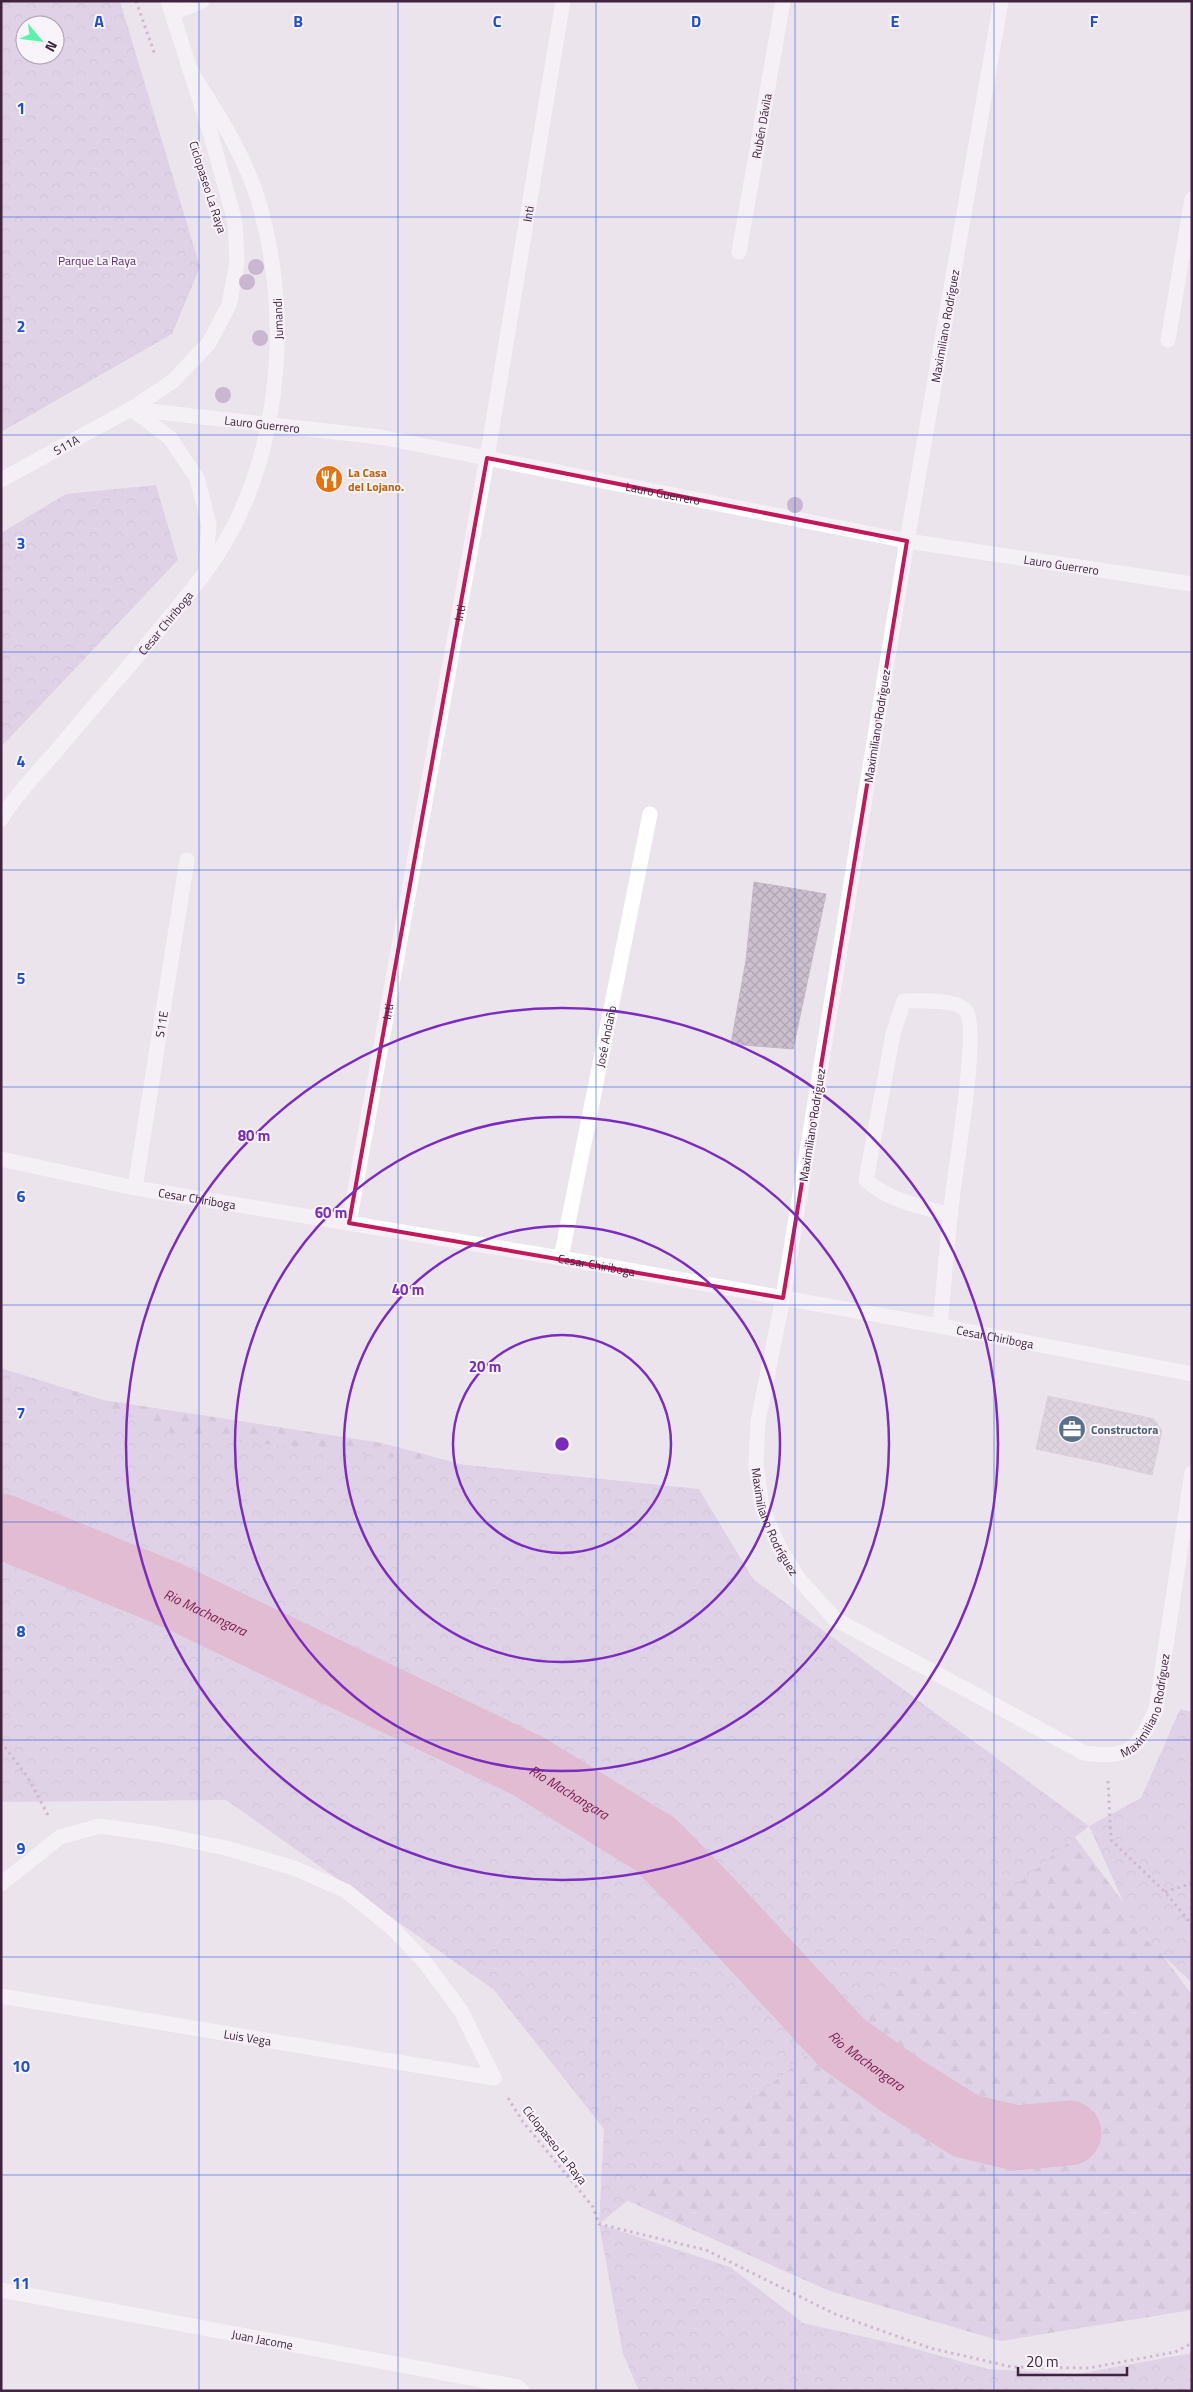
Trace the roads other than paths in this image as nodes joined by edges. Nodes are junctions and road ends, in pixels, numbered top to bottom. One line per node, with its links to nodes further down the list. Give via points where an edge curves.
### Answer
1 (202, 1): 5 (street)
2 (563, 1): 12 (street, Inti)
3 (783, 1): 8 (street, Rubén Dávila)
4 (1001, 1): 14 (street, Maximiliano Rodríguez)
5 (171, 7): 6 (street, Jumandi)
6 (190, 70): 10 (street, Jumandi, via 234,222 237,263 229,305 209,344 173,381); 11 (street, Jumandi, via 231,133 259,202 274,266 279,350)
7 (1192, 199): 9 (street)
8 (738, 252)
9 (1168, 340)
10 (131, 409): 11 (street, Lauro Guerrero); 13 (street, S11A); 15 (street, via 170,438 197,478 209,524)
11 (269, 425): 12 (street, Lauro Guerrero, via 380,437); 15 (street, Jumandi, via 254,476 233,526)
12 (487, 458): 14 (street, Lauro Guerrero); 23 (street, Inti)
13 (1, 480)
14 (908, 541): 16 (street, Lauro Guerrero); 25 (street, Maximiliano Rodríguez)
15 (205, 572): 18 (street, Cesar Chiriboga)
16 (1192, 584)
17 (650, 814): 24 (street, José Andaño)
18 (1, 819)
19 (187, 860): 21 (street, S11E)
20 (1, 1159): 21 (street, Cesar Chiriboga)
21 (135, 1188): 23 (street, Cesar Chiriboga)
22 (950, 1215): 22 (street, via 966,1097 971,1023 966,1011 953,1003 904,1000 893,1034 866,1180 877,1190 903,1202); 26 (street)
23 (348, 1223): 24 (street, Cesar Chiriboga)
24 (561, 1258): 25 (street, Cesar Chiriboga)
25 (783, 1298): 26 (street, Cesar Chiriboga); 28 (street, Maximiliano Rodríguez, via 758,1421 756,1465 762,1507 778,1545 798,1578 836,1619 1084,1752 1107,1756 1130,1750 1145,1733 1156,1710)
26 (940, 1326): 27 (street, Cesar Chiriboga)
27 (1192, 1374)
28 (1192, 1473)
29 (1, 1884): 30 (street, Luis Vega, via 60,1837 100,1826 226,1848 294,1868 346,1891 392,1928 424,1961 461,2011 494,2078)
30 (1, 1996)
31 (1, 2290): 32 (street, Juan Jacome, via 518,2387)
32 (522, 2391)

